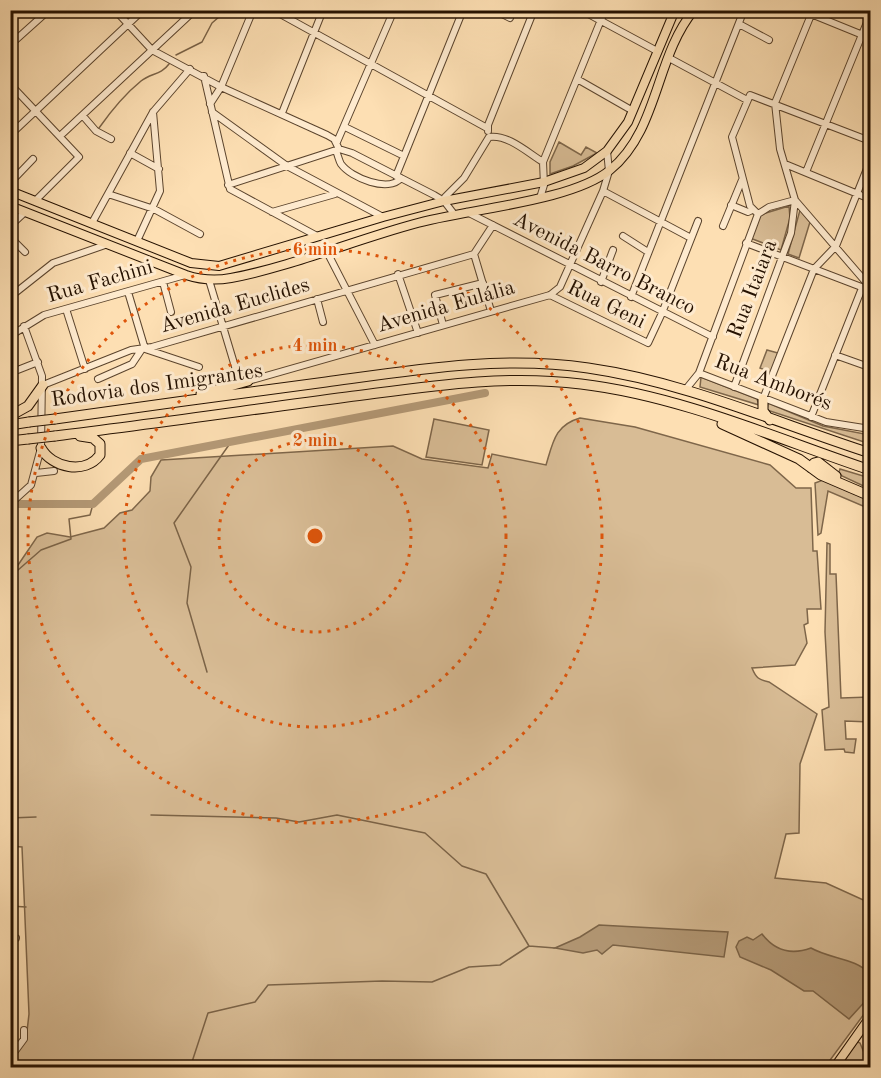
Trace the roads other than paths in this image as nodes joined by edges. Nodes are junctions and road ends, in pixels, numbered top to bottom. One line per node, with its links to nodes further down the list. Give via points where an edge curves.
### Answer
1 (115, 10): 21 (street)
2 (143, 10): 21 (street)
3 (195, 10): 28 (street)
4 (253, 10): 37 (street)
5 (273, 10): 23 (street)
6 (323, 10): 23 (street)
7 (394, 10): 31 (street)
8 (463, 10): 38 (street)
9 (501, 10): 19 (street, via 502,15)
10 (534, 10): 50 (street)
11 (580, 10): 20 (street)
12 (605, 10): 20 (street)
13 (694, 10): 30 (main road)
14 (744, 10): 22 (street)
15 (45, 11): 27 (street)
16 (812, 12): 24 (street); 40 (street)
17 (673, 13): 29 (main road)
18 (870, 15): 24 (street)
19 (510, 18)
20 (600, 22): 29 (street); 34 (street)
21 (128, 24): 28 (street); 42 (street)
22 (739, 24): 26 (street); 35 (street)
23 (314, 33): 31 (street); 46 (street)
24 (863, 35): 25 (street); 48 (street)
25 (870, 38)
26 (769, 40)
27 (10, 45)
28 (152, 51): 32 (street); 47 (street)
29 (657, 51): 43 (main road)
30 (669, 58): 35 (street); 66 (main road, via 640,132)
31 (371, 63): 38 (street); 49 (street)
32 (190, 69): 33 (street); 44 (street)
33 (204, 76): 37 (street); 41 (street)
34 (577, 79): 43 (street); 62 (street)
35 (715, 83): 39 (street); 95 (street)
36 (10, 84): 42 (street)
37 (221, 87): 41 (street); 46 (street)
38 (429, 95): 50 (street); 59 (street)
39 (749, 97): 40 (street); 69 (street, via 732,137)
40 (775, 103): 48 (street); 63 (street)
41 (210, 104): 45 (street)
42 (36, 111): 51 (street); 52 (street)
43 (633, 111): 57 (main road, via 620,136)
44 (153, 112): 58 (street); 65 (street)
45 (211, 112): 64 (street); 72 (street)
46 (282, 113): 56 (street, via 327,135)
47 (83, 116): 52 (street); 54 (street, via 96,131)
48 (825, 124): 55 (street); 67 (street)
49 (345, 127): 56 (street); 59 (street)
50 (487, 128): 53 (street)
51 (10, 135)
52 (60, 136): 80 (street, via 78,155 78,161)
53 (490, 137): 62 (street, via 509,141); 82 (street)
54 (111, 139)
55 (870, 141)
56 (337, 147): 64 (street); 68 (street); 68 (street, via 343,167 380,187 399,182)
57 (606, 151): 66 (street); 70 (main road, via 584,168)
58 (130, 153): 65 (street); 76 (street)
59 (404, 156): 68 (street)
60 (33, 159): 71 (street)
61 (870, 161): 75 (street)
62 (543, 162): 70 (street)
63 (785, 164): 67 (street); 81 (street)
64 (287, 166): 72 (street); 77 (street)
65 (159, 169): 86 (street, via 160,191)
66 (609, 171): 74 (street); 78 (main road)
67 (806, 172): 75 (street)
68 (399, 177): 82 (street)
69 (742, 180): 83 (street); 90 (street)
70 (544, 182): 78 (street); 82 (main road)
71 (10, 183)
72 (228, 185): 88 (street, via 232,192)
73 (10, 191): 80 (main road)
74 (603, 191): 95 (street); 115 (street)
75 (857, 193): 79 (street); 108 (street)
76 (108, 194): 86 (street); 96 (street)
77 (335, 194): 88 (street); 92 (street)
78 (540, 198): 85 (main road)
79 (870, 199)
80 (36, 200): 96 (main road)
81 (795, 200): 90 (street); 108 (street); 114 (street, Rua Itaiara, via 792,233)
82 (444, 201): 91 (street); 92 (main road)
83 (731, 205): 90 (street); 99 (street)
84 (10, 206): 87 (main road)
85 (484, 208): 89 (main road); 93 (street, Avenida Barro Branco)
86 (154, 209): 100 (street); 105 (street)
87 (25, 212): 98 (street); 107 (main road)
88 (272, 212): 101 (street)
89 (466, 212): 91 (main road); 93 (street, Avenida Barro Branco)
90 (755, 212): 106 (street)
91 (454, 214): 109 (main road)
92 (383, 218): 101 (main road)
93 (481, 219): 97 (street, Avenida Barro Branco)
94 (698, 221): 104 (street)
95 (660, 222): 104 (street); 112 (street)
96 (92, 224): 105 (main road)
97 (493, 225): 113 (street); 115 (street, Avenida Barro Branco)
98 (10, 226)
99 (723, 226)
100 (200, 234)
101 (317, 236): 105 (main road, via 219,267 191,263)
102 (623, 236): 112 (street)
103 (10, 237): 111 (street)
104 (692, 238): 133 (street)
105 (137, 241)
106 (746, 243): 114 (street); 140 (street)
107 (108, 244): 118 (main road); 127 (street, via 53,263)
108 (836, 246): 116 (street); 123 (street)
109 (326, 250): 119 (main road, via 247,274); 124 (street)
110 (613, 250): 121 (street)
111 (25, 252)
112 (648, 252): 128 (street)
113 (474, 254): 117 (street, Avenida Euclides); 122 (street)
114 (783, 255): 116 (street); 153 (street, Rua Itaiara)
115 (570, 266): 121 (street, Avenida Barro Branco); 126 (street, via 557,291)
116 (814, 269): 123 (street); 156 (street)
117 (398, 274): 124 (street, Avenida Euclides); 138 (street)
118 (186, 275): 119 (main road); 120 (street, Rua Fachini)
119 (209, 280): 137 (street)
120 (163, 282): 125 (street, Rua Fachini); 132 (street)
121 (601, 282): 128 (street, Avenida Barro Branco)
122 (483, 283): 131 (street); 135 (street, via 435,295)
123 (867, 288): 143 (street)
124 (347, 290): 129 (street, Avenida Euclides); 141 (street)
125 (128, 291): 130 (street, Rua Fachini); 142 (street)
126 (550, 296): 131 (street, Avenida Eulália); 133 (street, Rua Geni, via 648,343)
127 (10, 297)
128 (632, 297): 133 (street, Avenida Barro Branco)
129 (316, 299): 134 (street); 137 (street, Avenida Euclides)
130 (66, 309): 136 (street, Rua Fachini); 147 (street)
131 (491, 311): 135 (street, Avenida Eulália)
132 (171, 312)
133 (662, 313): 140 (street, Avenida Barro Branco)
134 (323, 322)
135 (443, 325): 138 (street, Avenida Eulália)
136 (24, 326): 139 (street, Rua Fachini); 144 (street)
137 (223, 327): 142 (street, Avenida Euclides); 151 (street, via 236,369)
138 (418, 333): 141 (street, Avenida Eulália)
139 (10, 336)
140 (712, 338): 149 (street)
141 (375, 345): 151 (street, Avenida Eulália)
142 (143, 349): 146 (street); 147 (street, Avenida Euclides); 150 (street, via 132,364)
143 (836, 355): 145 (street); 160 (street)
144 (38, 362): 148 (street); 152 (street)
145 (866, 366)
146 (199, 367)
147 (85, 369): 152 (street, Avenida Euclides)
148 (10, 373)
149 (699, 373): 153 (street, Rua Amborés); 154 (street); 155 (street)
150 (98, 380)
151 (248, 381): 157 (highway)
152 (43, 385): 159 (highway, via 28,406); 166 (street)
153 (734, 387): 156 (street, Rua Amborés)
154 (686, 389): 155 (highway, Rodovia dos Imigrantes); 157 (highway, Rodovia dos Imigrantes, via 587,368 488,363)
155 (699, 394): 161 (highway, Rodovia dos Imigrantes)
156 (763, 399): 160 (street, Rua Amborés); 161 (highway, via 763,411)
157 (165, 403): 162 (highway, Rodovia dos Imigrantes, bridge)
158 (687, 407): 164 (highway, Rodovia dos Imigrantes, via 638,393 581,384 482,380); 168 (highway); 169 (highway, Rodovia dos Imigrantes)
159 (10, 416)
160 (811, 417): 163 (street, Rua Amborés)
161 (770, 420): 167 (highway, Rodovia dos Imigrantes)
162 (10, 425)
163 (870, 429)
164 (76, 433): 165 (highway, Rodovia dos Imigrantes, bridge); 166 (highway, via 100,444 100,456 91,463 58,465)
165 (10, 441)
166 (41, 448): 171 (street)
167 (870, 453)
168 (811, 468): 172 (highway, via 818,462); 175 (highway)
169 (870, 470)
170 (54, 471): 171 (street)
171 (36, 473): 176 (street, via 26,492)
172 (836, 476): 173 (highway, via 837,468 843,466); 174 (highway)
173 (870, 476)
174 (870, 492)
175 (870, 496)
176 (10, 504)
177 (870, 1017): 179 (main road)
178 (24, 1030): 180 (street, via 24,1039)
179 (852, 1041): 181 (main road, via 846,1043); 182 (main road)
180 (10, 1058)
181 (829, 1068)
182 (834, 1068)

